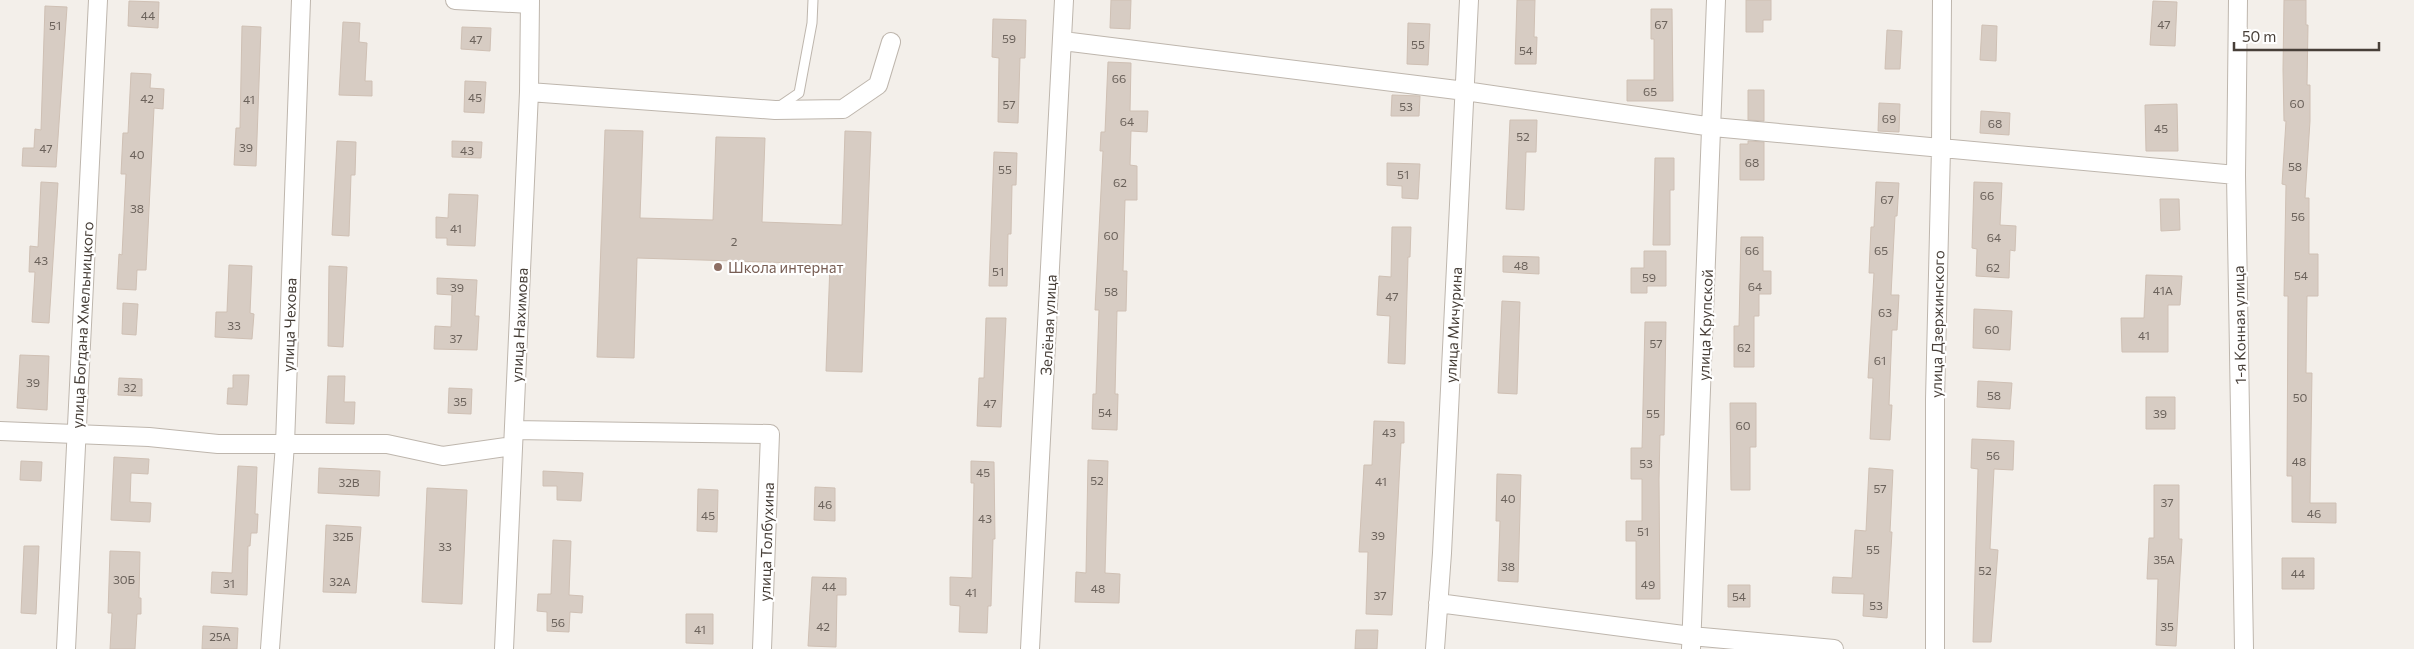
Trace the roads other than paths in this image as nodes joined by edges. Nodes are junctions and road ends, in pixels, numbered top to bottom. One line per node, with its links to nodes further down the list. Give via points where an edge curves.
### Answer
1 (98, 0): 20 (street, улица Богдана Хмельницкого)
2 (301, 0): 22 (street, улица Чехова)
3 (455, 0): 10 (street)
4 (813, 0): 15 (lane, via 799,93)
5 (1064, 0): 11 (street, Зелёная улица)
6 (1469, 0): 13 (street, улица Мичурина)
7 (1716, 0): 16 (street, улица Крупской)
8 (1942, 0): 17 (street, улица Дзержинского)
9 (2238, 0): 18 (street, 1-я Конная улица)
10 (530, 2): 14 (street, улица Нахимова)
11 (1063, 41): 13 (street); 29 (street, Зелёная улица)
12 (891, 42): 15 (street, via 878,86 843,109)
13 (1465, 91): 16 (street); 23 (street, улица Мичурина)
14 (529, 92): 15 (street); 21 (street, улица Нахимова)
15 (775, 110)
16 (1713, 128): 17 (street); 24 (street, улица Крупской)
17 (1942, 148): 18 (street); 32 (street, улица Дзержинского, via 1935,400)
18 (2236, 175): 33 (street, 1-я Конная улица)
19 (0, 431): 20 (street)
20 (77, 435): 22 (street, via 149,437 218,444); 25 (street, улица Богдана Хмельницкого)
21 (513, 438): 22 (street, via 443,456 387,444); 27 (street, улица Нахимова); 28 (street, улица Толбухина, via 770,434)
22 (285, 444): 26 (street, улица Чехова)
23 (1438, 603): 24 (street); 30 (street, улица Мичурина)
24 (1691, 643): 31 (street)
25 (66, 649)
26 (270, 649)
27 (504, 649)
28 (762, 649)
29 (1030, 649)
30 (1435, 649)
31 (1834, 649)
32 (1935, 649)
33 (2244, 649)

